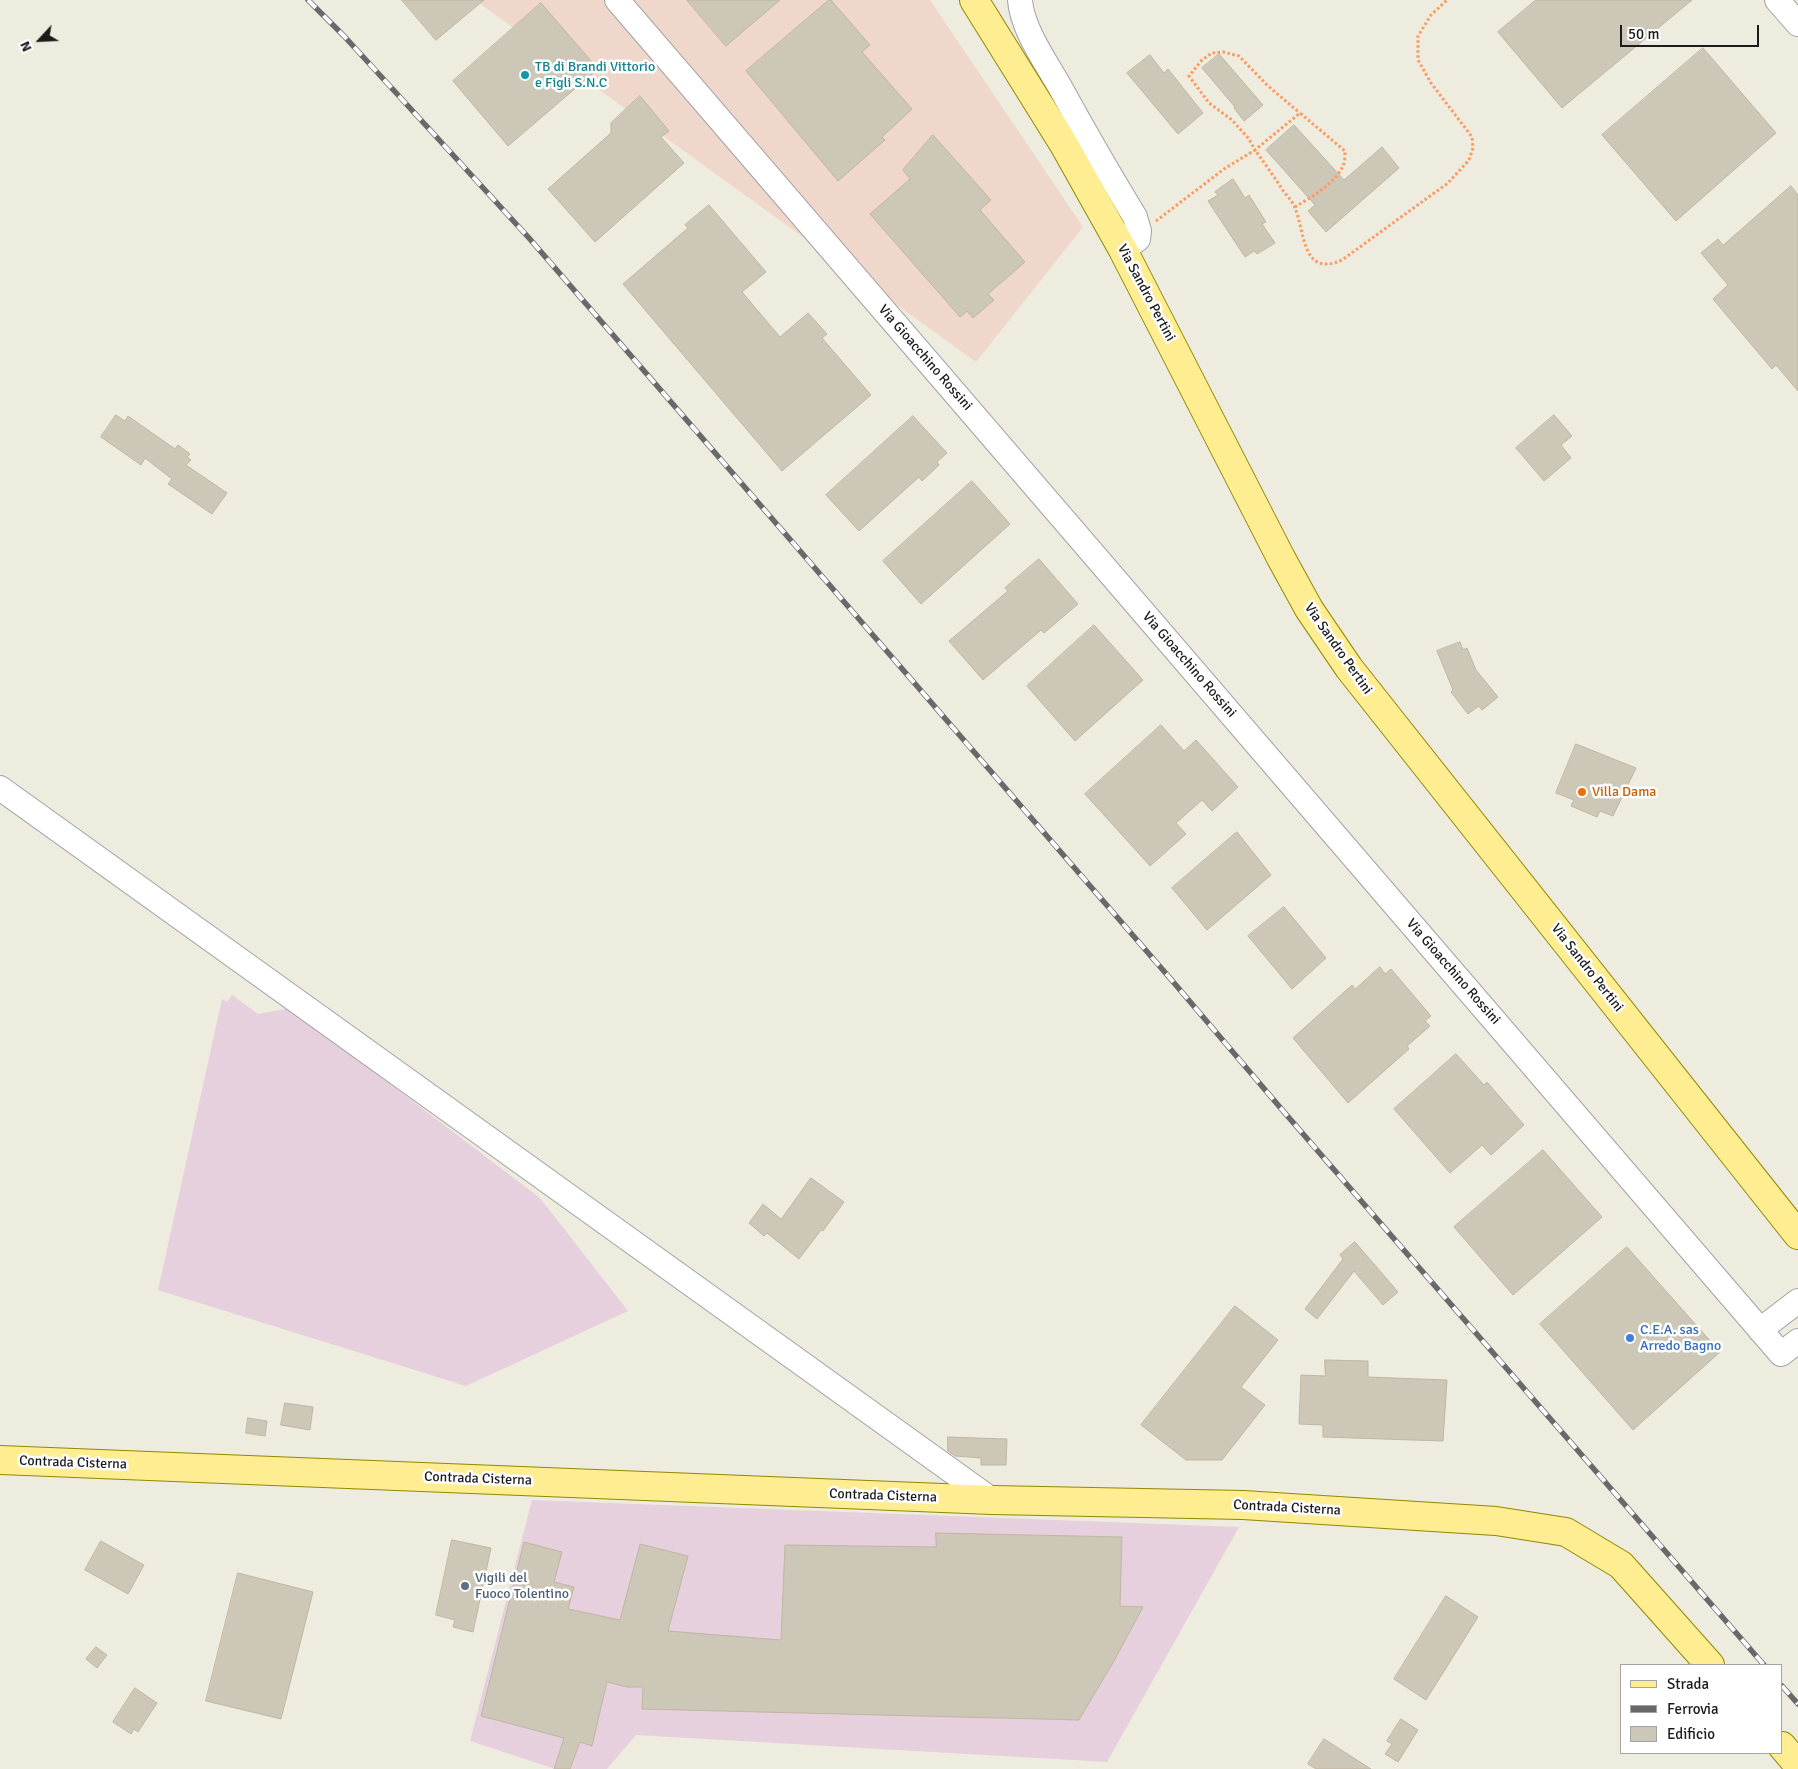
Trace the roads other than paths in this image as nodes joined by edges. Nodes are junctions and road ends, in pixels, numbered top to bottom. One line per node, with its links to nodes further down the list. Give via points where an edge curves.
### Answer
1 (617, 0): 11 (street, Via Gioacchino Rossini)
2 (974, 0): 6 (main road, Via Sandro Pertini, via 1063,143)
3 (1020, 0): 6 (street, via 1035,44 1136,217)
4 (1777, 0): 5 (street)
5 (1798, 24)
6 (1131, 240): 8 (main road, Via Sandro Pertini, via 1281,558 1309,609 1349,668)
7 (0, 788): 14 (street)
8 (1787, 1211): 9 (main road, Via Sandro Pertini)
9 (1798, 1235)
10 (1798, 1302): 11 (street)
11 (1760, 1330): 12 (street, Via Gioacchino Rossini)
12 (1790, 1347)
13 (0, 1460): 14 (main road, Contrada Cisterna)
14 (992, 1500): 15 (main road, Contrada Cisterna, via 1243,1505 1496,1521 1566,1532 1621,1565)
15 (1709, 1664)
16 (1783, 1747): 17 (main road)
17 (1798, 1765)

